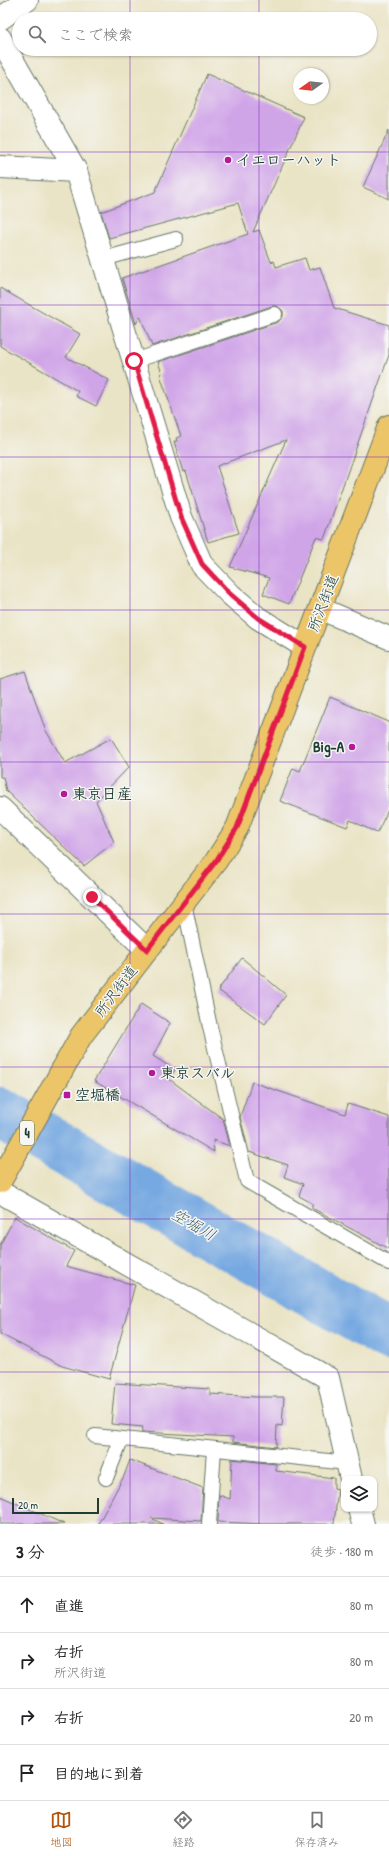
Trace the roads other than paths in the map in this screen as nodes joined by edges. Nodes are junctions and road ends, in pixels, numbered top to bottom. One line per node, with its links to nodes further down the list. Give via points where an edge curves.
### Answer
1 (27, 0): 2 (street)
2 (0, 19): 3 (street)
3 (0, 28)
4 (0, 38): 6 (street)
5 (0, 167): 6 (street)
6 (76, 171): 8 (street)
7 (176, 239): 8 (lane)
8 (103, 259): 10 (street)
9 (275, 314): 10 (lane)
10 (134, 361): 14 (street, via 181,517 202,564 230,594 258,618)
11 (389, 426): 12 (main road, 所沢街道 / 4)
12 (321, 609): 13 (street); 14 (main road, 所沢街道 / 4)
13 (389, 638)
14 (305, 647): 16 (main road, 所沢街道 / 4, via 237,828)
15 (0, 808): 17 (street)
16 (184, 903): 17 (main road, 所沢街道 / 4); 19 (lane, via 210,1027 248,1181)
17 (147, 950): 18 (main road, 所沢街道 / 4, via 81,1036)
18 (1, 1184): 23 (street, via 328,1378)
19 (389, 1263)
20 (95, 1436): 21 (lane)
21 (121, 1440): 22 (lane); 24 (lane)
22 (214, 1449): 23 (lane); 26 (lane)
23 (349, 1471)
24 (106, 1478)
25 (360, 1512): 27 (street)
26 (209, 1524)
27 (363, 1524)

